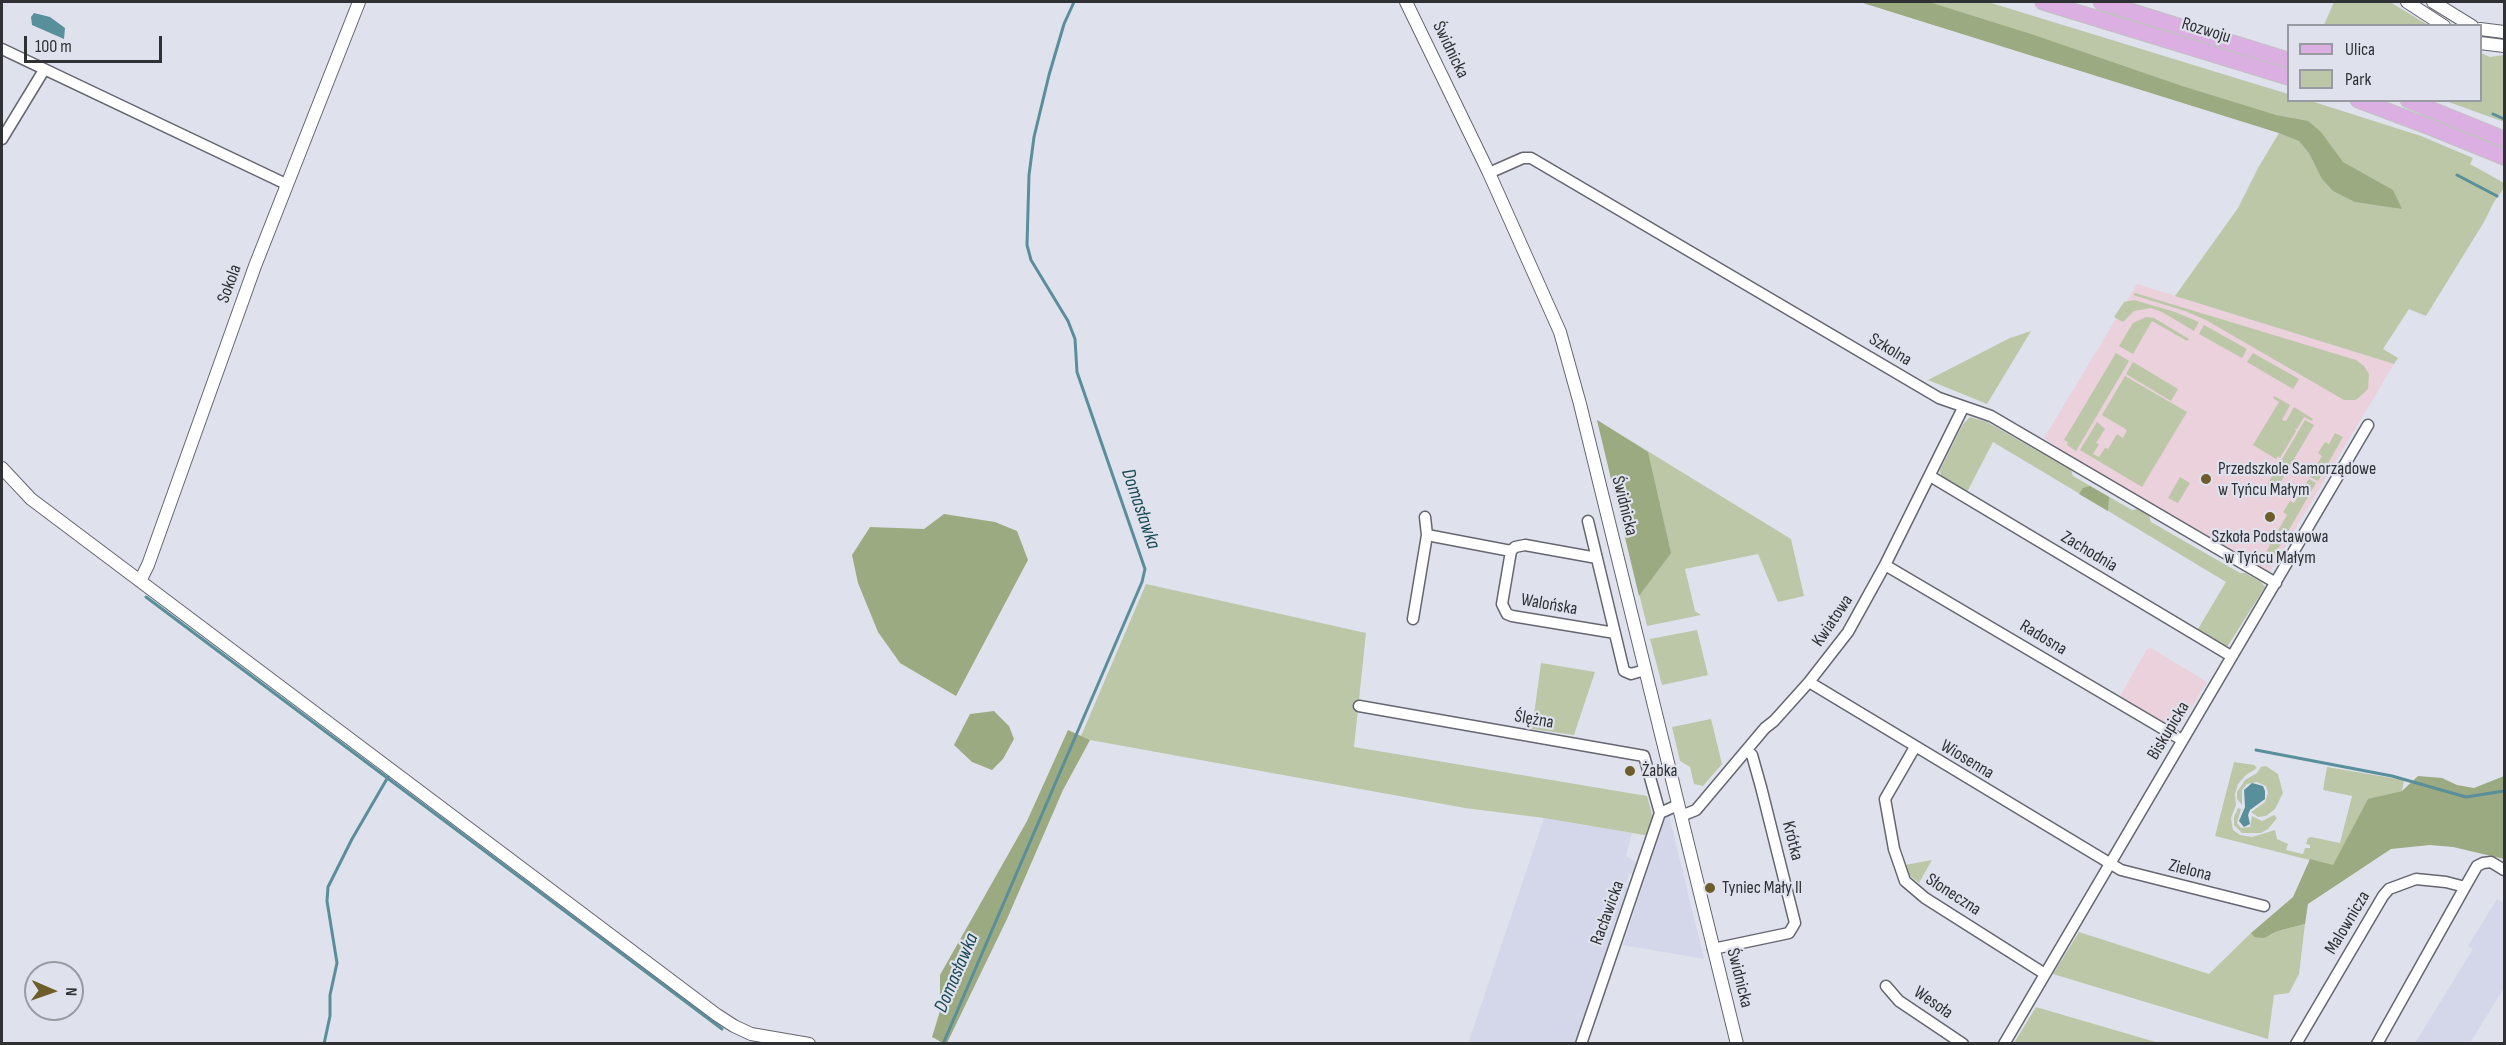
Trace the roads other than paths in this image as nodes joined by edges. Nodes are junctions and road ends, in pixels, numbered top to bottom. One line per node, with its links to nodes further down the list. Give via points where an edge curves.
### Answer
1 (359, 2): 23 (street, Sokola)
2 (1406, 2): 22 (street, Świdnicka)
3 (2043, 2): 16 (main road, Rozwoju)
4 (2101, 2): 14 (main road, Rozwoju)
5 (2407, 2): 7 (street)
6 (2433, 2): 8 (street)
7 (2441, 24)
8 (2469, 24)
9 (2482, 29): 10 (street)
10 (2505, 32)
11 (2482, 43): 12 (street)
12 (2505, 46)
13 (2, 49): 15 (street)
14 (2287, 59)
15 (44, 70): 19 (street); 23 (street)
16 (2287, 76)
17 (2363, 102): 21 (main road)
18 (2413, 102): 20 (main road)
19 (2, 139)
20 (2505, 139)
21 (2505, 158)
22 (1489, 173): 24 (street, Szkolna, via 1532,158 1939,398); 39 (street, Świdnicka, via 1560,332)
23 (286, 184): 34 (street, Sokola)
24 (1963, 408): 27 (street, Kwiatowa); 35 (street, Szkolna, via 1991,416)
25 (2365, 430): 35 (street, Biskupicka)
26 (2, 468): 34 (street, via 31,499)
27 (1930, 476): 33 (street, Kwiatowa); 38 (street, Zachodnia)
28 (1425, 517): 30 (street)
29 (1588, 521): 32 (street)
30 (1427, 535): 31 (street); 36 (street)
31 (1510, 550): 32 (street, via 1525,545); 37 (street, Walońska, via 1502,604 1507,614)
32 (1597, 558): 37 (street)
33 (1886, 565): 40 (street, Kwiatowa, via 1848,632); 42 (street, Radosna)
34 (140, 581): 54 (street, via 693,998 751,1034)
35 (2276, 584): 38 (street, Biskupicka)
36 (1413, 619)
37 (1615, 633): 39 (street, via 1624,671 1631,674)
38 (2231, 656): 42 (street, Biskupicka)
39 (1645, 670): 45 (street, Świdnicka)
40 (1809, 682): 43 (street, Wiosenna); 44 (street, Kwiatowa)
41 (1359, 706): 46 (street, Ślężna, via 1644,756)
42 (2182, 740): 47 (street, Biskupicka)
43 (1915, 747): 47 (street, Wiosenna); 52 (street, Słoneczna, via 1886,799 1894,849 1905,881 1925,898)
44 (1747, 751): 45 (street, Kwiatowa, via 1696,810); 51 (street, Krótka, via 1752,755 1796,923 1789,933)
45 (1680, 811): 46 (street); 51 (street, Świdnicka)
46 (1660, 813): 55 (street, Racławicka)
47 (2109, 864): 50 (street, Zielona); 52 (street, Biskupicka)
48 (2505, 870): 49 (street, via 2492,862 2482,862)
49 (2465, 887): 59 (street, Malownicza, via 2416,879 2389,889); 60 (street)
50 (2264, 906)
51 (1713, 949): 56 (street, Świdnicka)
52 (2045, 974): 58 (street, Biskupicka)
53 (1886, 986): 57 (street, Wesoła, via 1899,1000)
54 (809, 1044)
55 (1581, 1044)
56 (1737, 1044)
57 (1963, 1044)
58 (2004, 1044)
59 (2296, 1044)
60 (2377, 1044)

